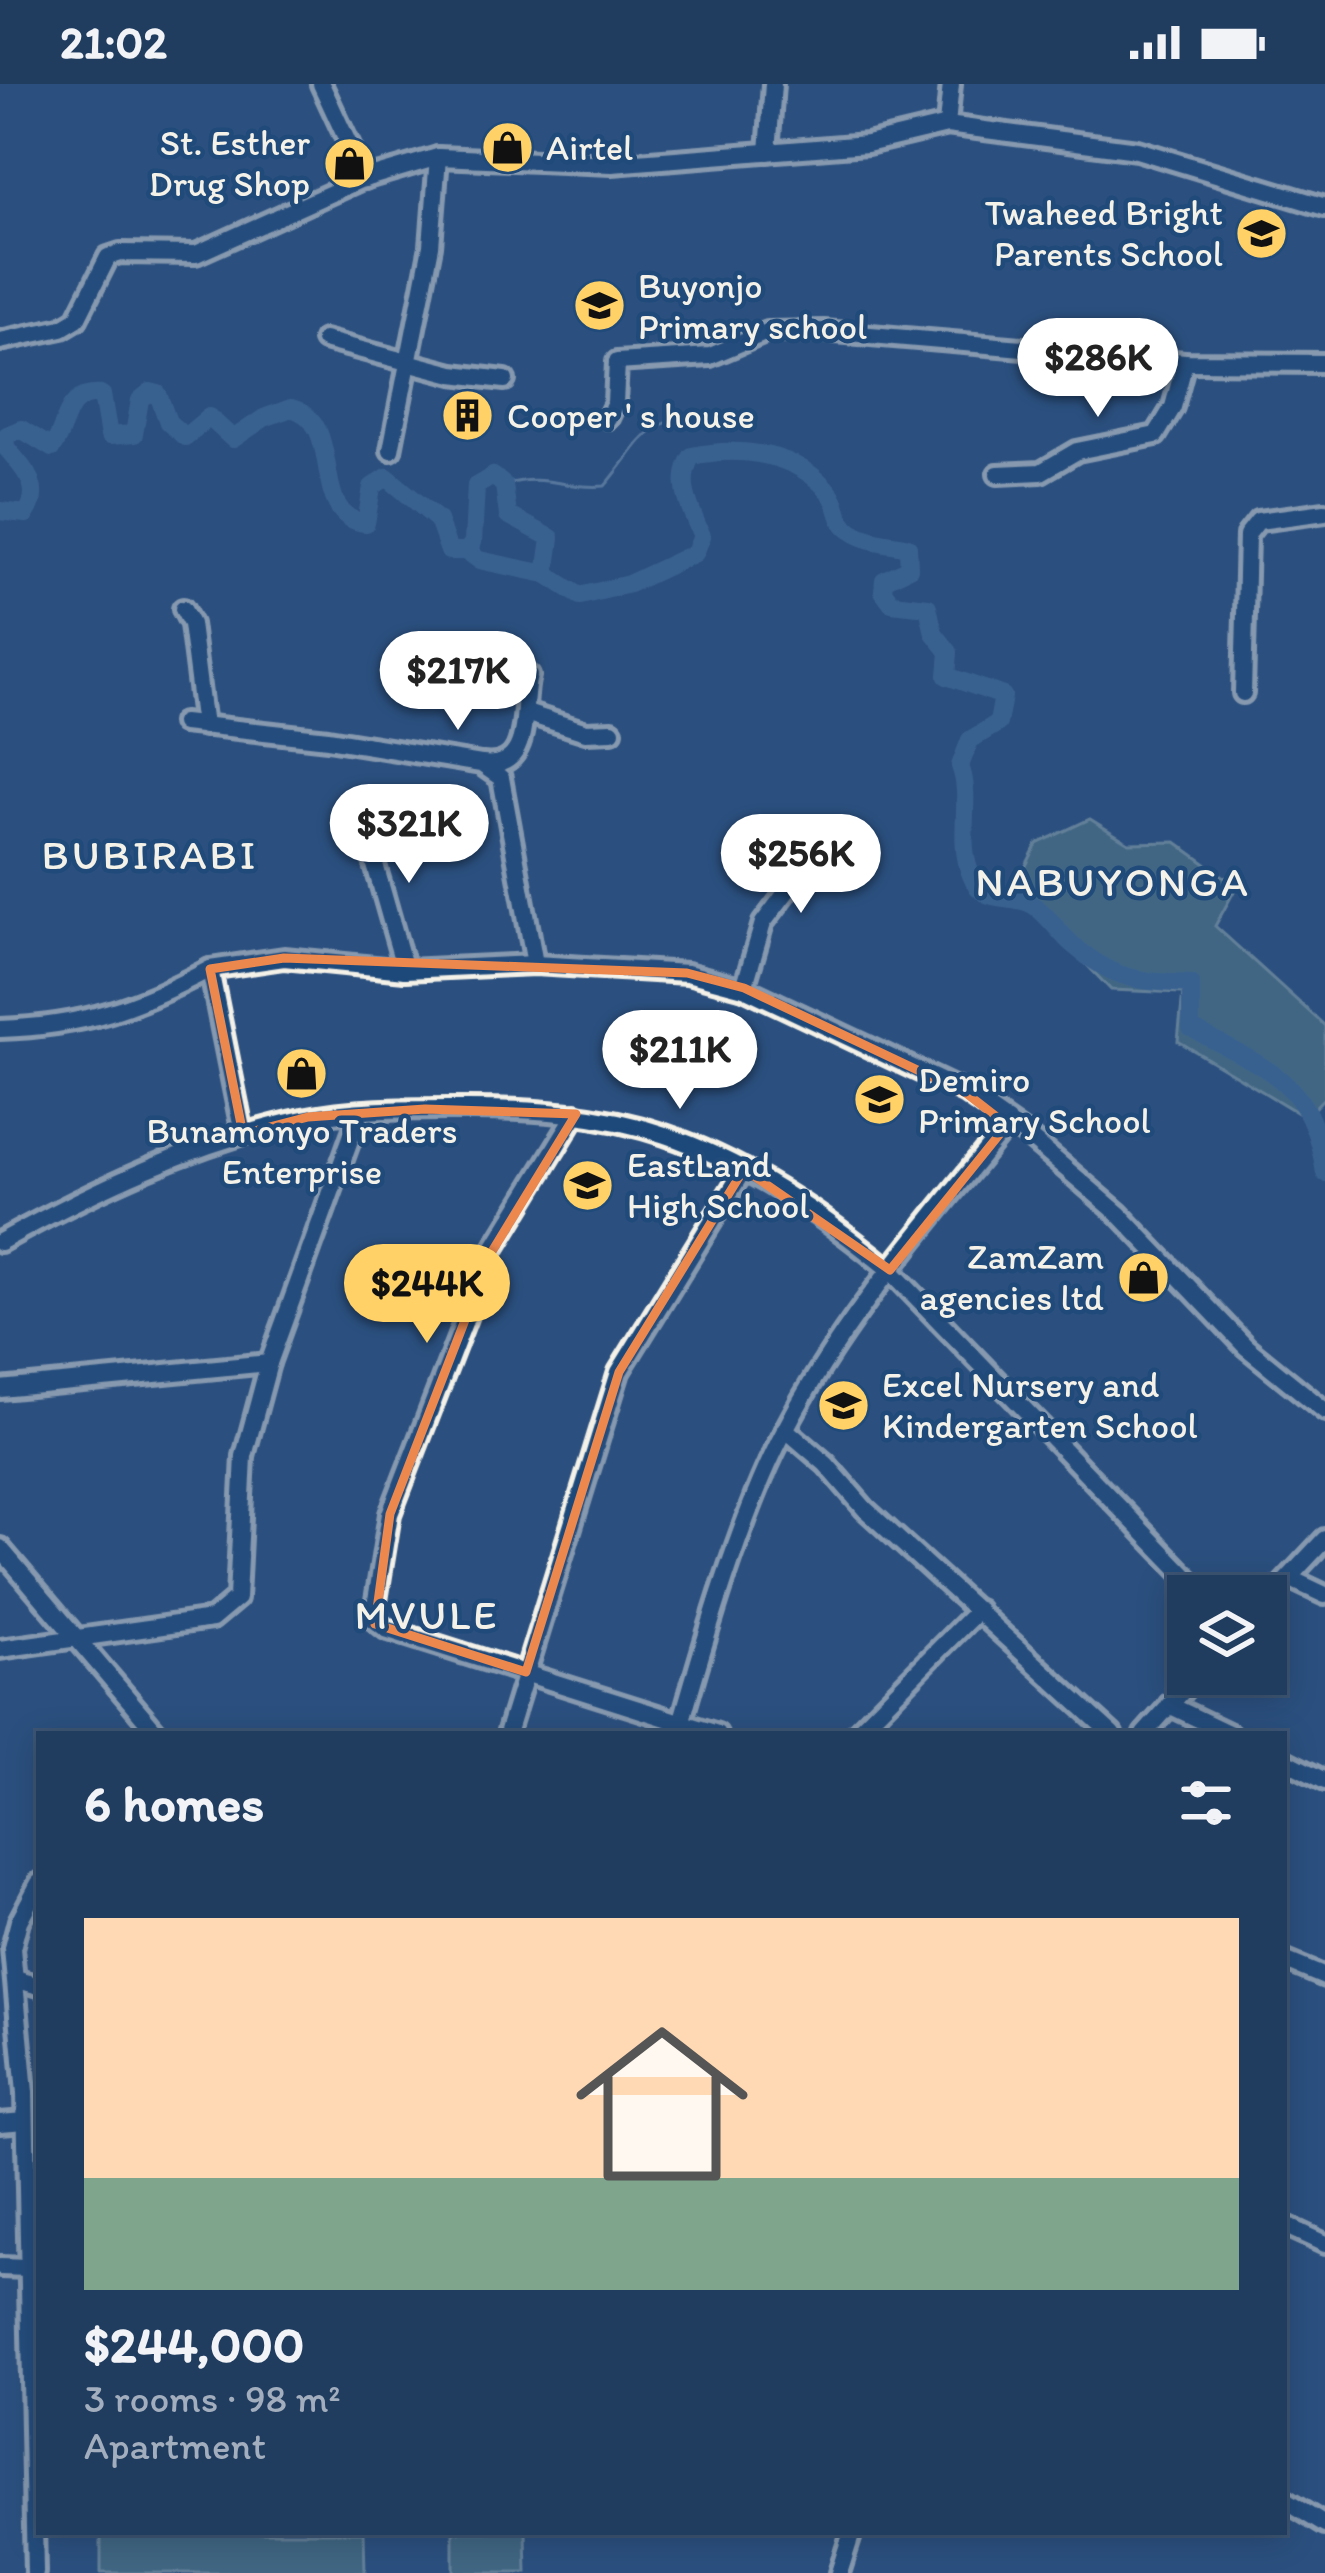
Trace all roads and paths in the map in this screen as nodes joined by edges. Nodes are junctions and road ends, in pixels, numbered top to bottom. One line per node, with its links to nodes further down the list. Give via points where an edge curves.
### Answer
1 (321, 84): 7 (street)
2 (773, 84): 5 (street)
3 (951, 84): 4 (street)
4 (946, 125): 5 (street, via 867,144); 8 (street, via 1137,150)
5 (768, 152): 6 (street, via 593,164)
6 (438, 157): 7 (street); 11 (street, via 431,246)
7 (365, 178): 10 (street, via 196,254 108,257 77,319)
8 (1325, 207)
9 (324, 340): 11 (street)
10 (0, 341)
11 (406, 362): 14 (street); 16 (street)
12 (1185, 362): 13 (street); 15 (street, via 933,344 872,332 767,332 710,356 616,362); 17 (street, via 1156,435 1077,451 1041,472)
13 (1325, 363)
14 (505, 380)
15 (608, 418)
16 (391, 450)
17 (998, 474)
18 (1325, 512): 21 (street, via 1258,521 1247,535)
19 (182, 609): 24 (street, via 191,624)
20 (529, 676): 22 (street)
21 (1243, 693)
22 (529, 714): 25 (street, via 586,732); 26 (street, via 508,759)
23 (182, 723): 24 (street)
24 (204, 726): 26 (street)
25 (612, 731)
26 (481, 764): 29 (street, via 501,778)
27 (361, 812): 31 (street)
28 (801, 836): 32 (street, via 797,878 763,923)
29 (535, 964): 31 (street); 32 (street, via 687,973)
30 (210, 969): 31 (street, via 284,958); 33 (street, via 138,1007 39,1029); 37 (street)
31 (405, 970)
32 (744, 988): 36 (street, via 945,1082)
33 (0, 1029)
34 (359, 1114): 35 (street); 37 (street); 41 (street)
35 (576, 1114): 38 (street, via 663,1134); 53 (street, via 491,1253 390,1514 373,1612 374,1624 386,1629)
36 (1007, 1125): 40 (street); 43 (street, via 1065,1164 1246,1347)
37 (243, 1134): 39 (street, via 82,1196)
38 (744, 1169): 40 (street); 53 (street, via 619,1372)
39 (0, 1242)
40 (890, 1270): 44 (street); 47 (street)
41 (269, 1363): 42 (street); 51 (street, via 244,1456 237,1598 212,1619)
42 (0, 1389)
43 (1325, 1411)
44 (785, 1429): 50 (street); 56 (street)
45 (1325, 1539): 48 (street)
46 (0, 1548): 51 (street)
47 (1185, 1575)
48 (1289, 1578): 49 (street)
49 (1325, 1595)
50 (978, 1610): 59 (street); 60 (street)
51 (82, 1640): 52 (street); 57 (street)
52 (0, 1649)
53 (526, 1672): 56 (street); 58 (street)
54 (1179, 1695): 55 (street)
55 (1169, 1706): 61 (street); 62 (street)
56 (680, 1728)
57 (156, 1731)
58 (508, 1731)
59 (858, 1731)
60 (1109, 1731)
61 (1147, 1731)
62 (1223, 1731)
63 (1287, 1762): 64 (street)
64 (1325, 1781)
65 (36, 1889): 68 (street, via 14,1933)
66 (1287, 1961): 67 (street)
67 (1325, 1977)
68 (15, 1979): 69 (street); 70 (street)
69 (36, 1985)
70 (25, 2121): 71 (street); 75 (street)
71 (0, 2123)
72 (1287, 2226): 73 (street)
73 (1325, 2244)
74 (0, 2267): 75 (street)
75 (28, 2268): 79 (street)
76 (1287, 2502): 77 (street)
77 (1325, 2525)
78 (851, 2535): 80 (street)
79 (35, 2573)
80 (839, 2573)

